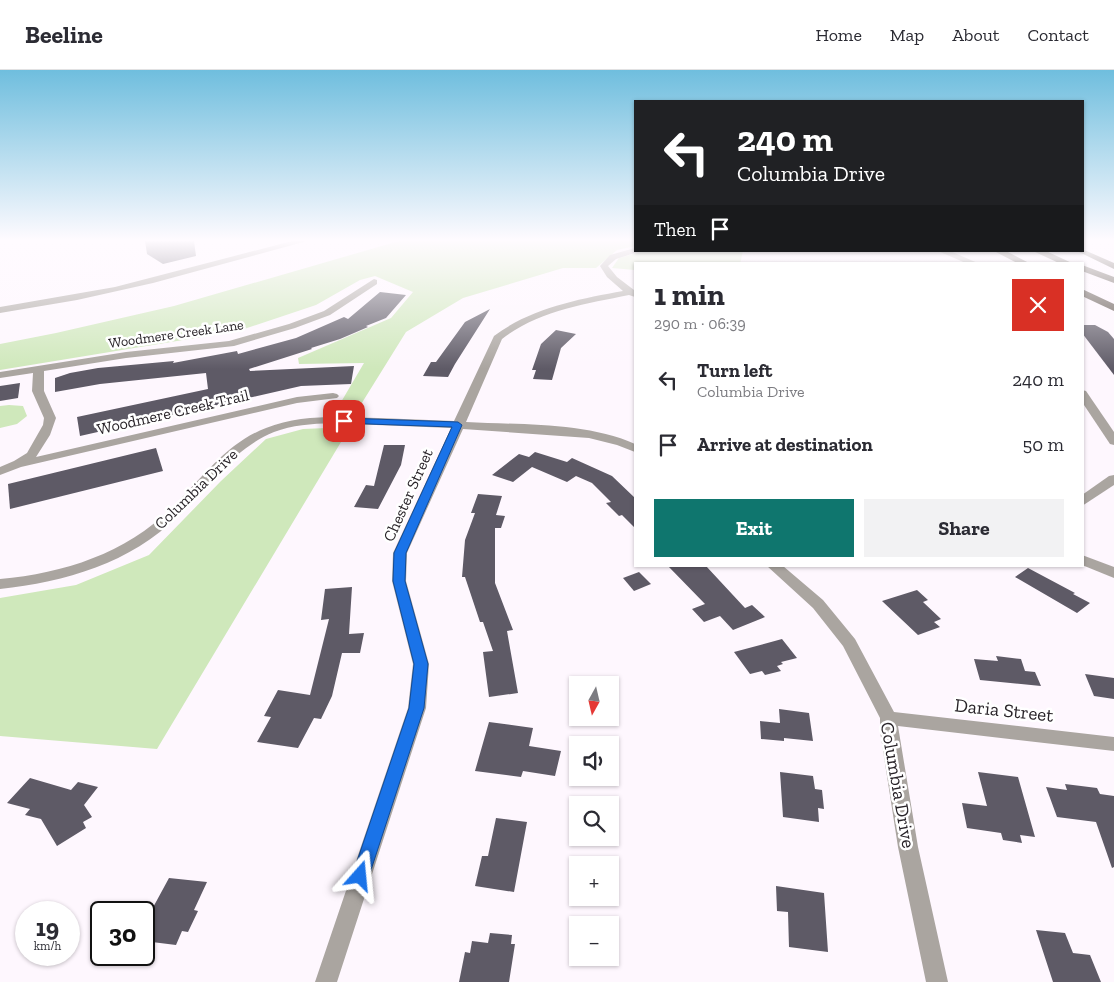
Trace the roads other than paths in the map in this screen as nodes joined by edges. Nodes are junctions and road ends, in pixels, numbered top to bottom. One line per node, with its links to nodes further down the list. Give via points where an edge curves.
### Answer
1 (146, 284): 7 (street)
2 (372, 284): 8 (street, Woodmere Creek Lane, via 327,313 230,344 126,355)
3 (618, 284): 4 (street)
4 (633, 293): 12 (street, Chester Street, via 599,298 507,328 498,338)
5 (1084, 293): 6 (highway)
6 (1114, 308)
7 (0, 310)
8 (40, 369): 9 (street, Woodmere Creek Lane); 15 (street, via 38,391 50,418 49,425 32,455)
9 (0, 375)
10 (333, 396): 15 (street, Woodmere Creek Trail, via 297,400)
11 (1084, 396): 13 (street)
12 (458, 425): 14 (street, Columbia Drive, via 608,438); 22 (street, Columbia Drive, via 329,421 297,423 268,431 249,440 227,457 172,515 117,554 67,573); 25 (street, Chester Street, via 400,553 399,581 421,664 416,708)
13 (1114, 441)
14 (634, 448)
15 (20, 464): 16 (street)
16 (0, 471)
17 (1114, 479): 18 (street)
18 (1084, 501)
19 (1084, 560): 21 (street)
20 (775, 567): 23 (street, Columbia Drive, via 818,604 849,643)
21 (1114, 573)
22 (0, 584)
23 (889, 718): 24 (street, Daria Street); 26 (street, Columbia Drive, via 908,847)
24 (1114, 744)
25 (326, 982)
26 (937, 982)

